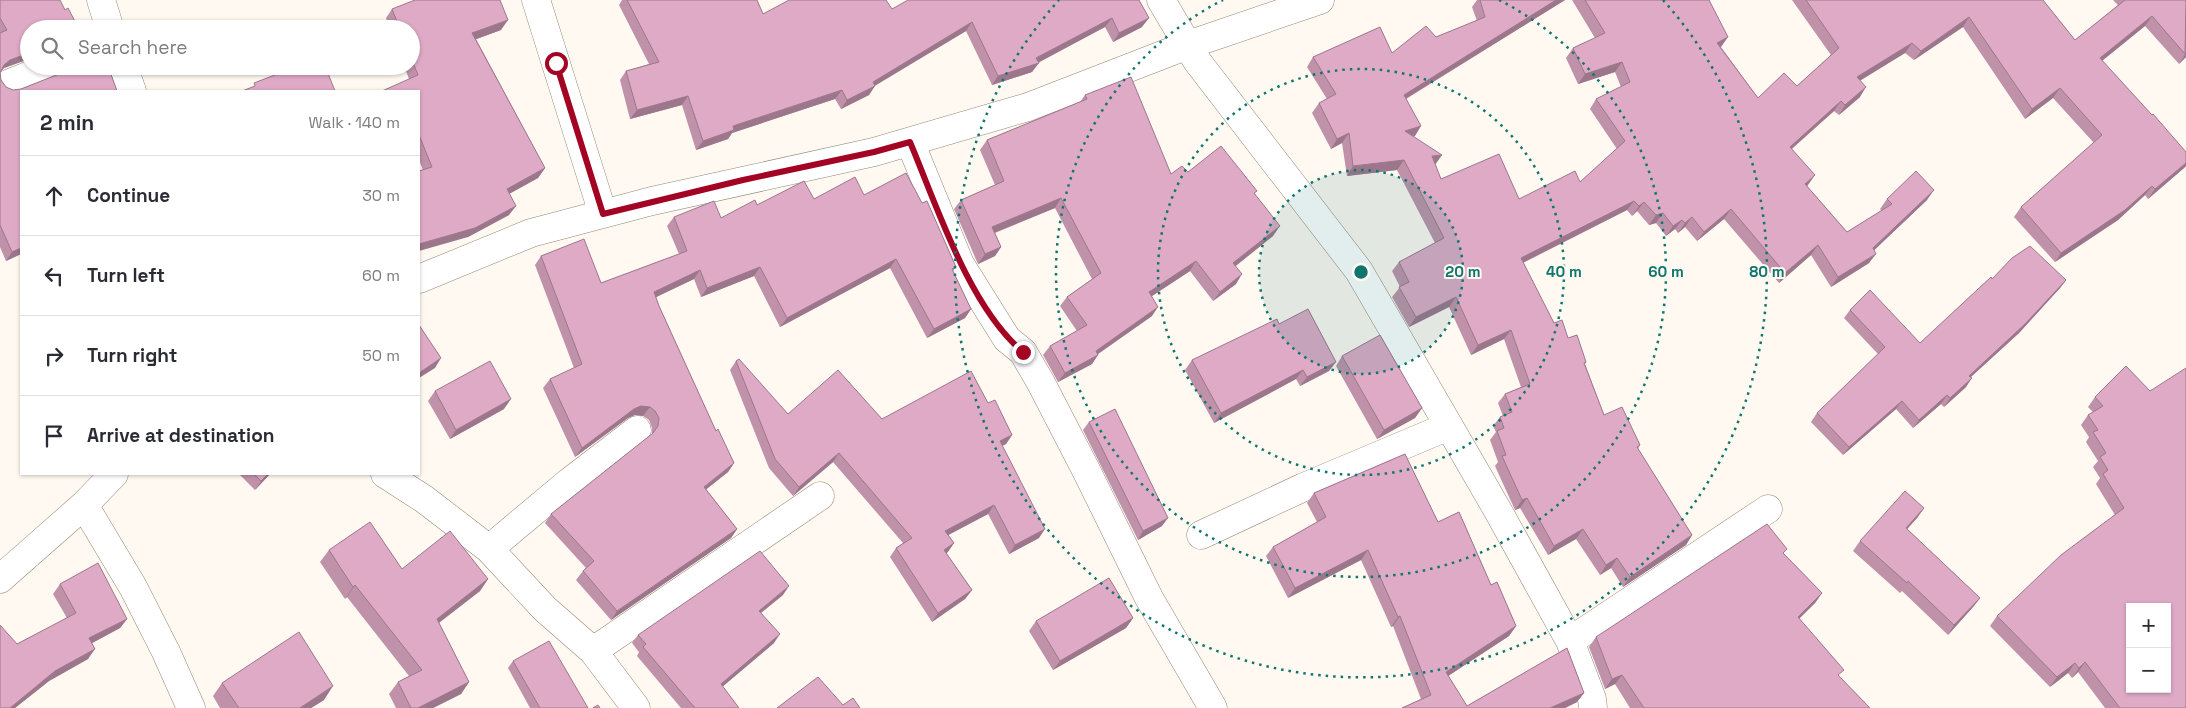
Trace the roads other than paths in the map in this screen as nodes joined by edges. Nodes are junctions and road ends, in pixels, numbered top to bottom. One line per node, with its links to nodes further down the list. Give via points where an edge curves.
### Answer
1 (101, 0): 5 (street)
2 (536, 0): 12 (street)
3 (1161, 0): 6 (street)
4 (1320, 0): 6 (street)
5 (107, 20)
6 (1188, 45): 11 (street, via 1028,107); 14 (street, via 1359,271)
7 (30, 75): 9 (street)
8 (126, 75): 10 (street)
9 (10, 83)
10 (132, 90)
11 (910, 142): 12 (street); 28 (street, via 960,264 1007,339 1023,352 1041,383 1149,598)
12 (603, 214): 13 (street, via 531,233)
13 (420, 279)
14 (1449, 426): 21 (street); 24 (street)
15 (637, 430): 22 (street)
16 (113, 475): 19 (street)
17 (387, 475): 22 (street)
18 (820, 496): 25 (street)
19 (84, 505): 23 (street); 26 (street, via 133,587)
20 (1768, 509): 24 (street)
21 (1201, 535)
22 (489, 549): 25 (street, via 545,609)
23 (0, 579)
24 (1570, 641): 29 (street)
25 (593, 651): 27 (street)
26 (191, 708)
27 (636, 708)
28 (1213, 708)
29 (1593, 708)

